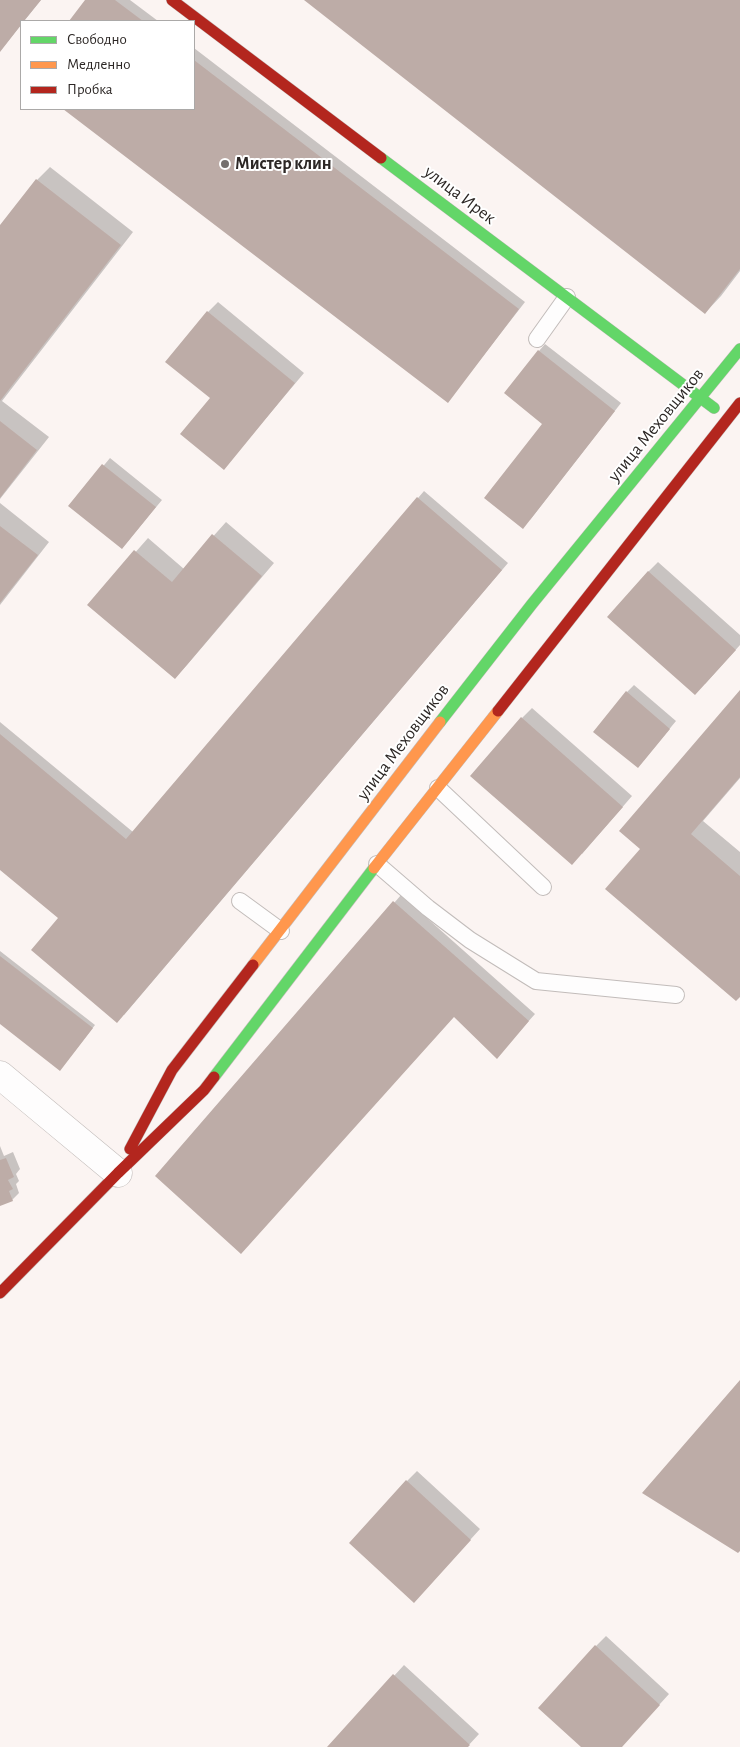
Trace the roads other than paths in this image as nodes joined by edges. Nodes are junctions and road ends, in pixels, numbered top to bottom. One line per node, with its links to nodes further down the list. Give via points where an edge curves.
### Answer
1 (172, 0): 2 (main road, улица Ирек)
2 (568, 297): 3 (lane); 5 (main road, улица Ирек)
3 (536, 339)
4 (740, 349): 5 (main road, улица Меховщиков)
5 (700, 398): 7 (main road, улица Ирек); 12 (main road, улица Меховщиков, via 515,626)
6 (740, 403): 7 (main road, улица Меховщиков)
7 (734, 422): 8 (main road, улица Меховщиков)
8 (438, 788): 9 (main road, улица Меховщиков); 10 (lane)
9 (377, 864): 13 (lane, via 470,940 536,981); 15 (main road, улица Меховщиков, via 204,1090)
10 (543, 888)
11 (240, 901): 12 (lane)
12 (281, 930): 15 (main road, улица Меховщиков, via 172,1070)
13 (676, 995)
14 (0, 1075): 15 (street)
15 (118, 1173): 16 (main road, улица Меховщиков)
16 (0, 1293)

